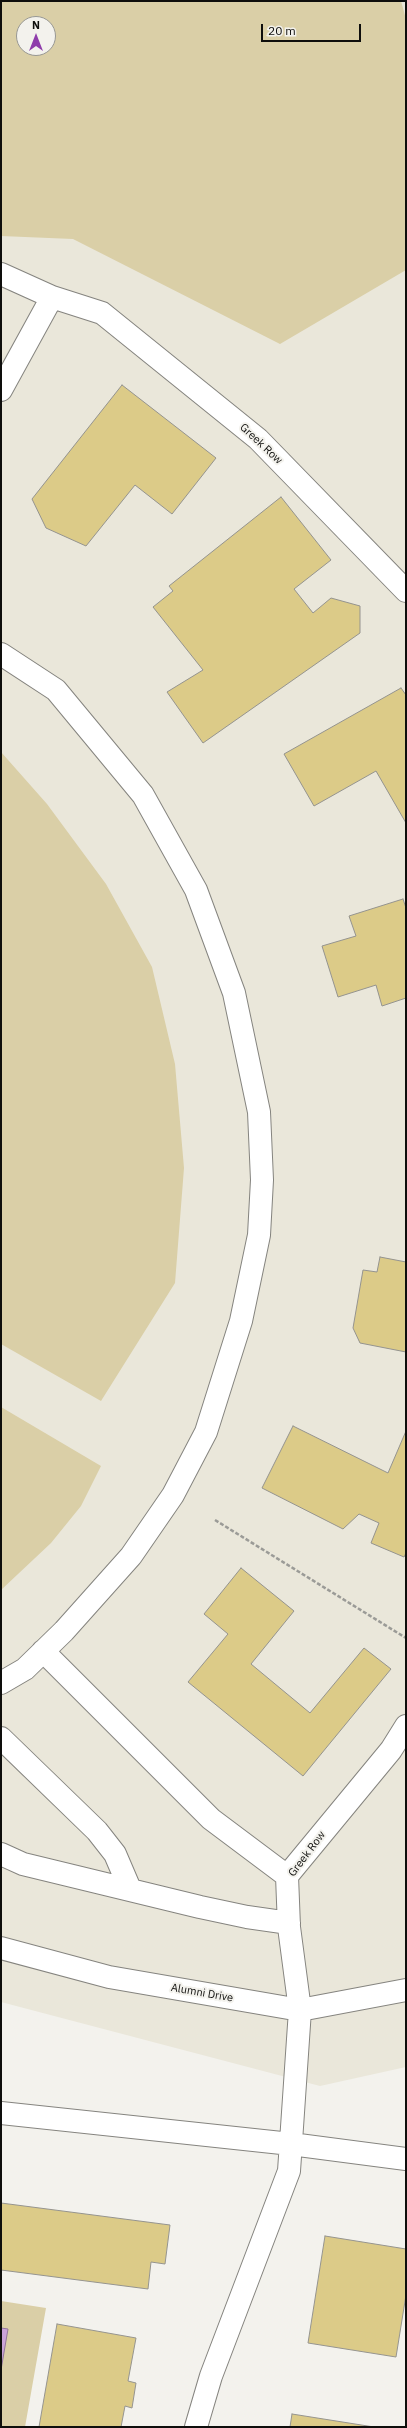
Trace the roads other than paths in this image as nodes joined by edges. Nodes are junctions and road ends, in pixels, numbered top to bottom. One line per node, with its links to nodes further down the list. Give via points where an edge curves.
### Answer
1 (1, 274): 2 (street)
2 (52, 297): 3 (street); 4 (street, Greek Row, via 102,313 258,439)
3 (1, 390)
4 (406, 591)
5 (1, 654): 6 (street, via 56,690 147,801 196,890 234,993 259,1112 262,1180 259,1235 241,1321 206,1432 173,1495 131,1556)
6 (43, 1651): 7 (street, via 25,1669); 11 (street, via 211,1819)
7 (1, 1683)
8 (406, 1726): 11 (street, Greek Row, via 392,1750)
9 (1, 1738): 12 (street, via 116,1854)
10 (1, 1854): 12 (street, via 23,1864)
11 (287, 1876): 13 (street, Greek Row)
12 (130, 1890): 13 (street, via 239,1916)
13 (289, 1923): 16 (street, Greek Row)
14 (1, 1948): 16 (street, Alumni Drive, via 109,1977)
15 (406, 1990): 16 (street, Alumni Drive)
16 (300, 2010): 18 (street, Greek Row)
17 (1, 2113): 18 (street)
18 (291, 2144): 19 (street); 20 (street, Greek Row, via 289,2171 211,2376)
19 (406, 2159)
20 (196, 2427)

